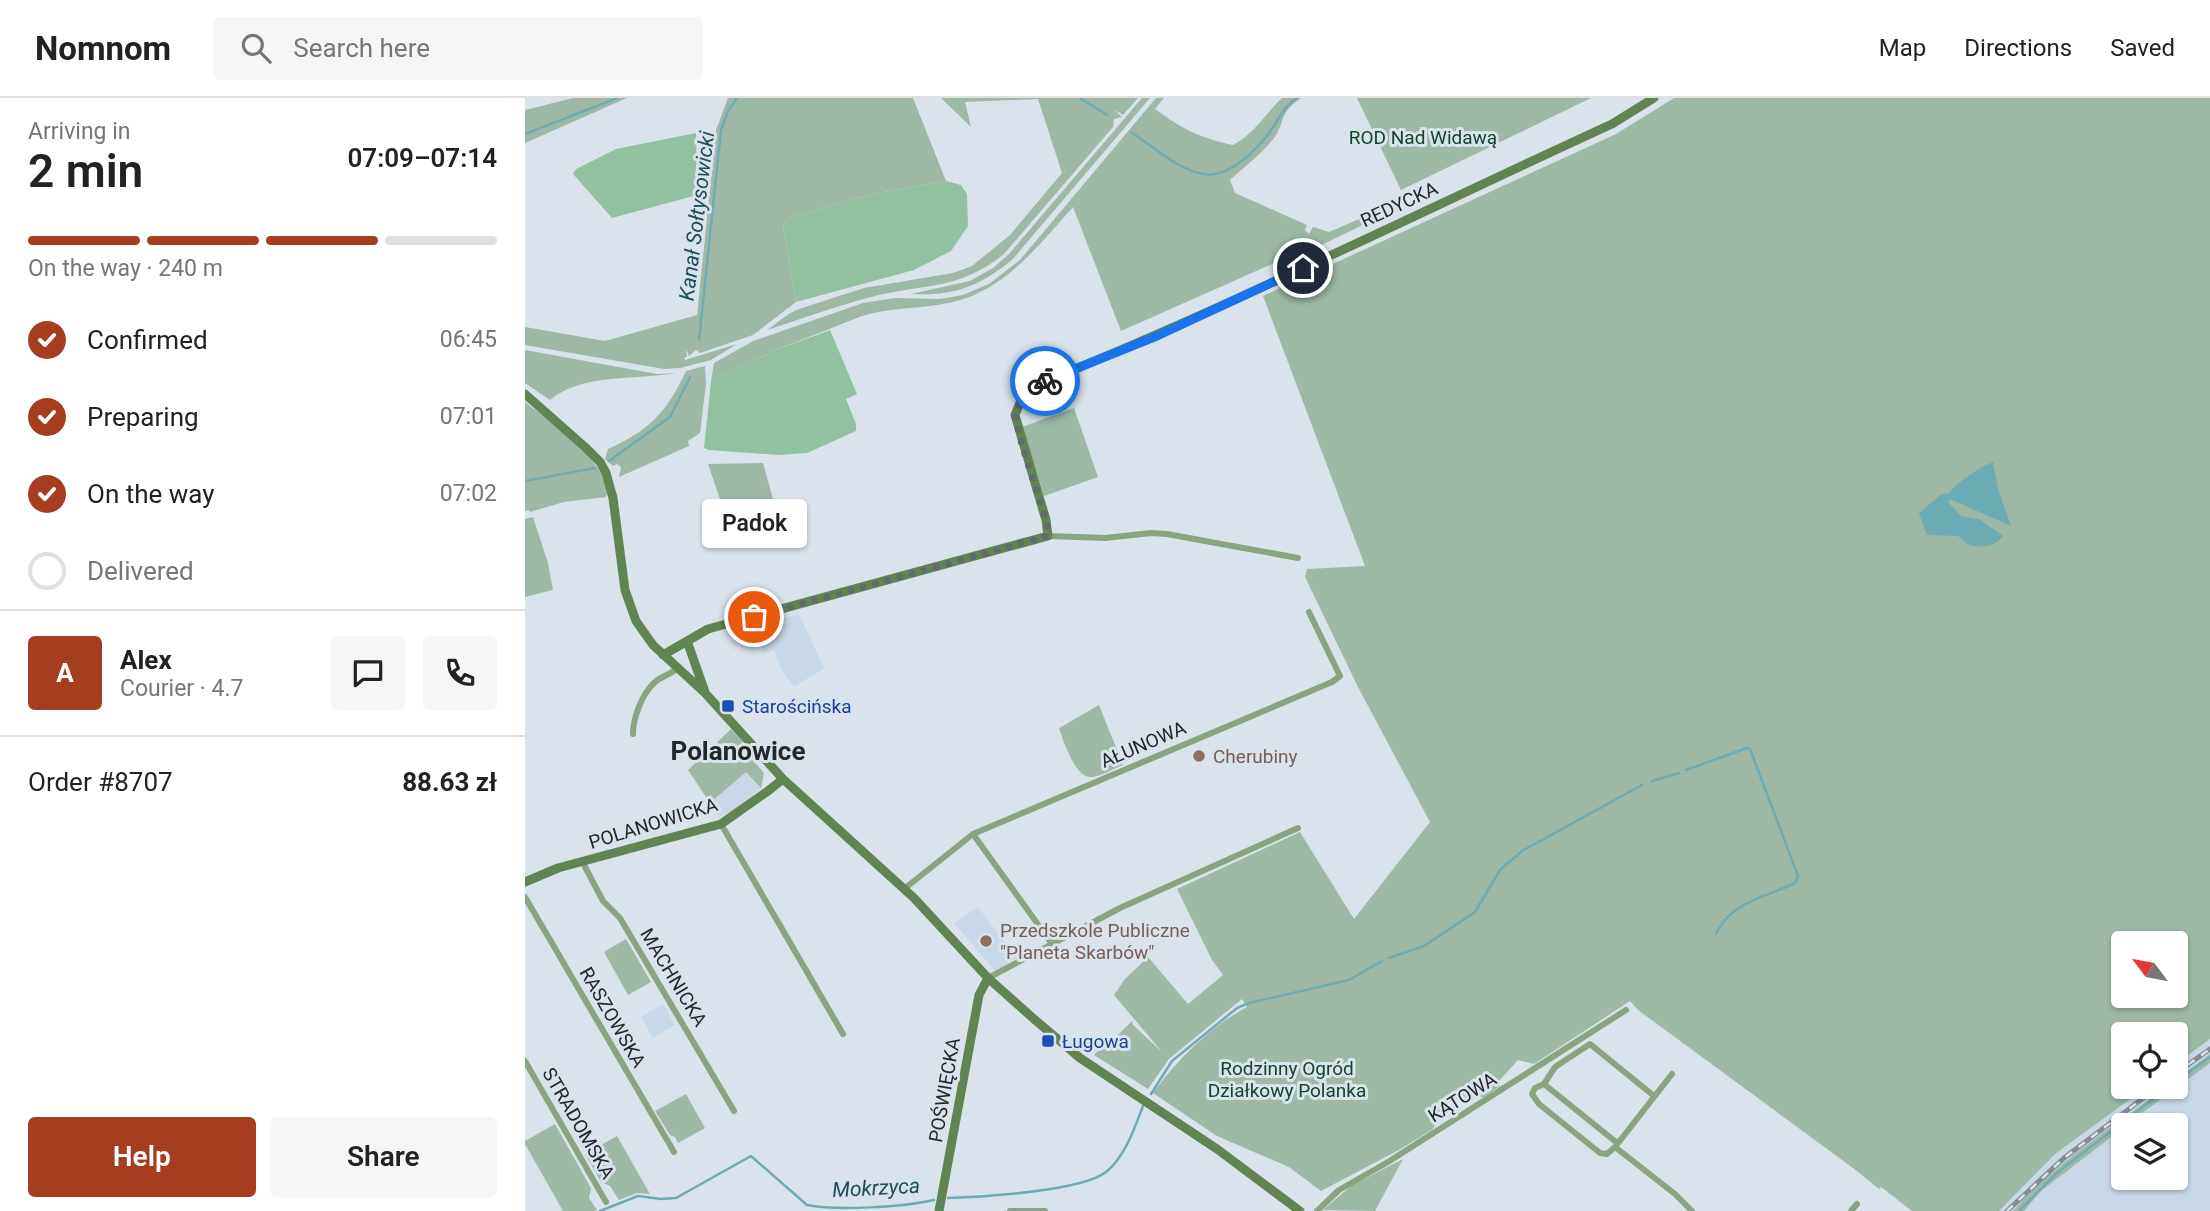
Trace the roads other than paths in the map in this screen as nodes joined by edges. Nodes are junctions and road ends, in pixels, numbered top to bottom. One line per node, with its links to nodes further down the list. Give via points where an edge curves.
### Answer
1 (1654, 98): 3 (street, REDYCKA, via 1612,124 1024,393 1015,415)
2 (525, 394): 7 (street, via 586,447 606,472 625,590 648,639)
3 (1048, 536): 4 (street, via 1167,534); 6 (street, via 708,629)
4 (1299, 558)
5 (1309, 612): 14 (street, AŁUNOWA, via 1341,676)
6 (687, 640): 7 (street); 9 (street)
7 (663, 655): 8 (street)
8 (678, 668): 9 (street); 10 (street, via 649,689)
9 (705, 692): 11 (street)
10 (633, 734)
11 (783, 779): 12 (street, POLANOWICKA); 17 (street)
12 (721, 824): 15 (street, POLANOWICKA); 22 (street)
13 (1298, 828): 19 (street, via 1120,908)
14 (973, 834): 17 (street, AŁUNOWA); 19 (street)
15 (583, 863): 16 (street, POLANOWICKA); 27 (street, MACHNICKA)
16 (525, 882)
17 (904, 889): 20 (street)
18 (525, 897): 29 (street, RASZOWSKA)
19 (1052, 944): 20 (street)
20 (988, 978): 32 (street, POŚWIĘCKA, via 978,1001); 35 (street, via 1072,1052)
21 (1626, 1010): 36 (street, KĄTOWA, via 1339,1190)
22 (843, 1034)
23 (525, 1061): 30 (street, STRADOMSKA)
24 (1672, 1074): 26 (street)
25 (1544, 1084): 26 (street, via 1555,1067 1590,1044); 28 (street); 28 (street, via 1532,1094 1539,1104 1600,1153 1607,1154)
26 (1654, 1097): 28 (street)
27 (734, 1111)
28 (1615, 1144): 37 (street)
29 (674, 1152)
30 (605, 1202)
31 (1857, 1204): 38 (street)
32 (939, 1211)
33 (1010, 1211): 34 (street)
34 (1045, 1211)
35 (1300, 1211)
36 (1317, 1211)
37 (1692, 1211)
38 (1851, 1211)

